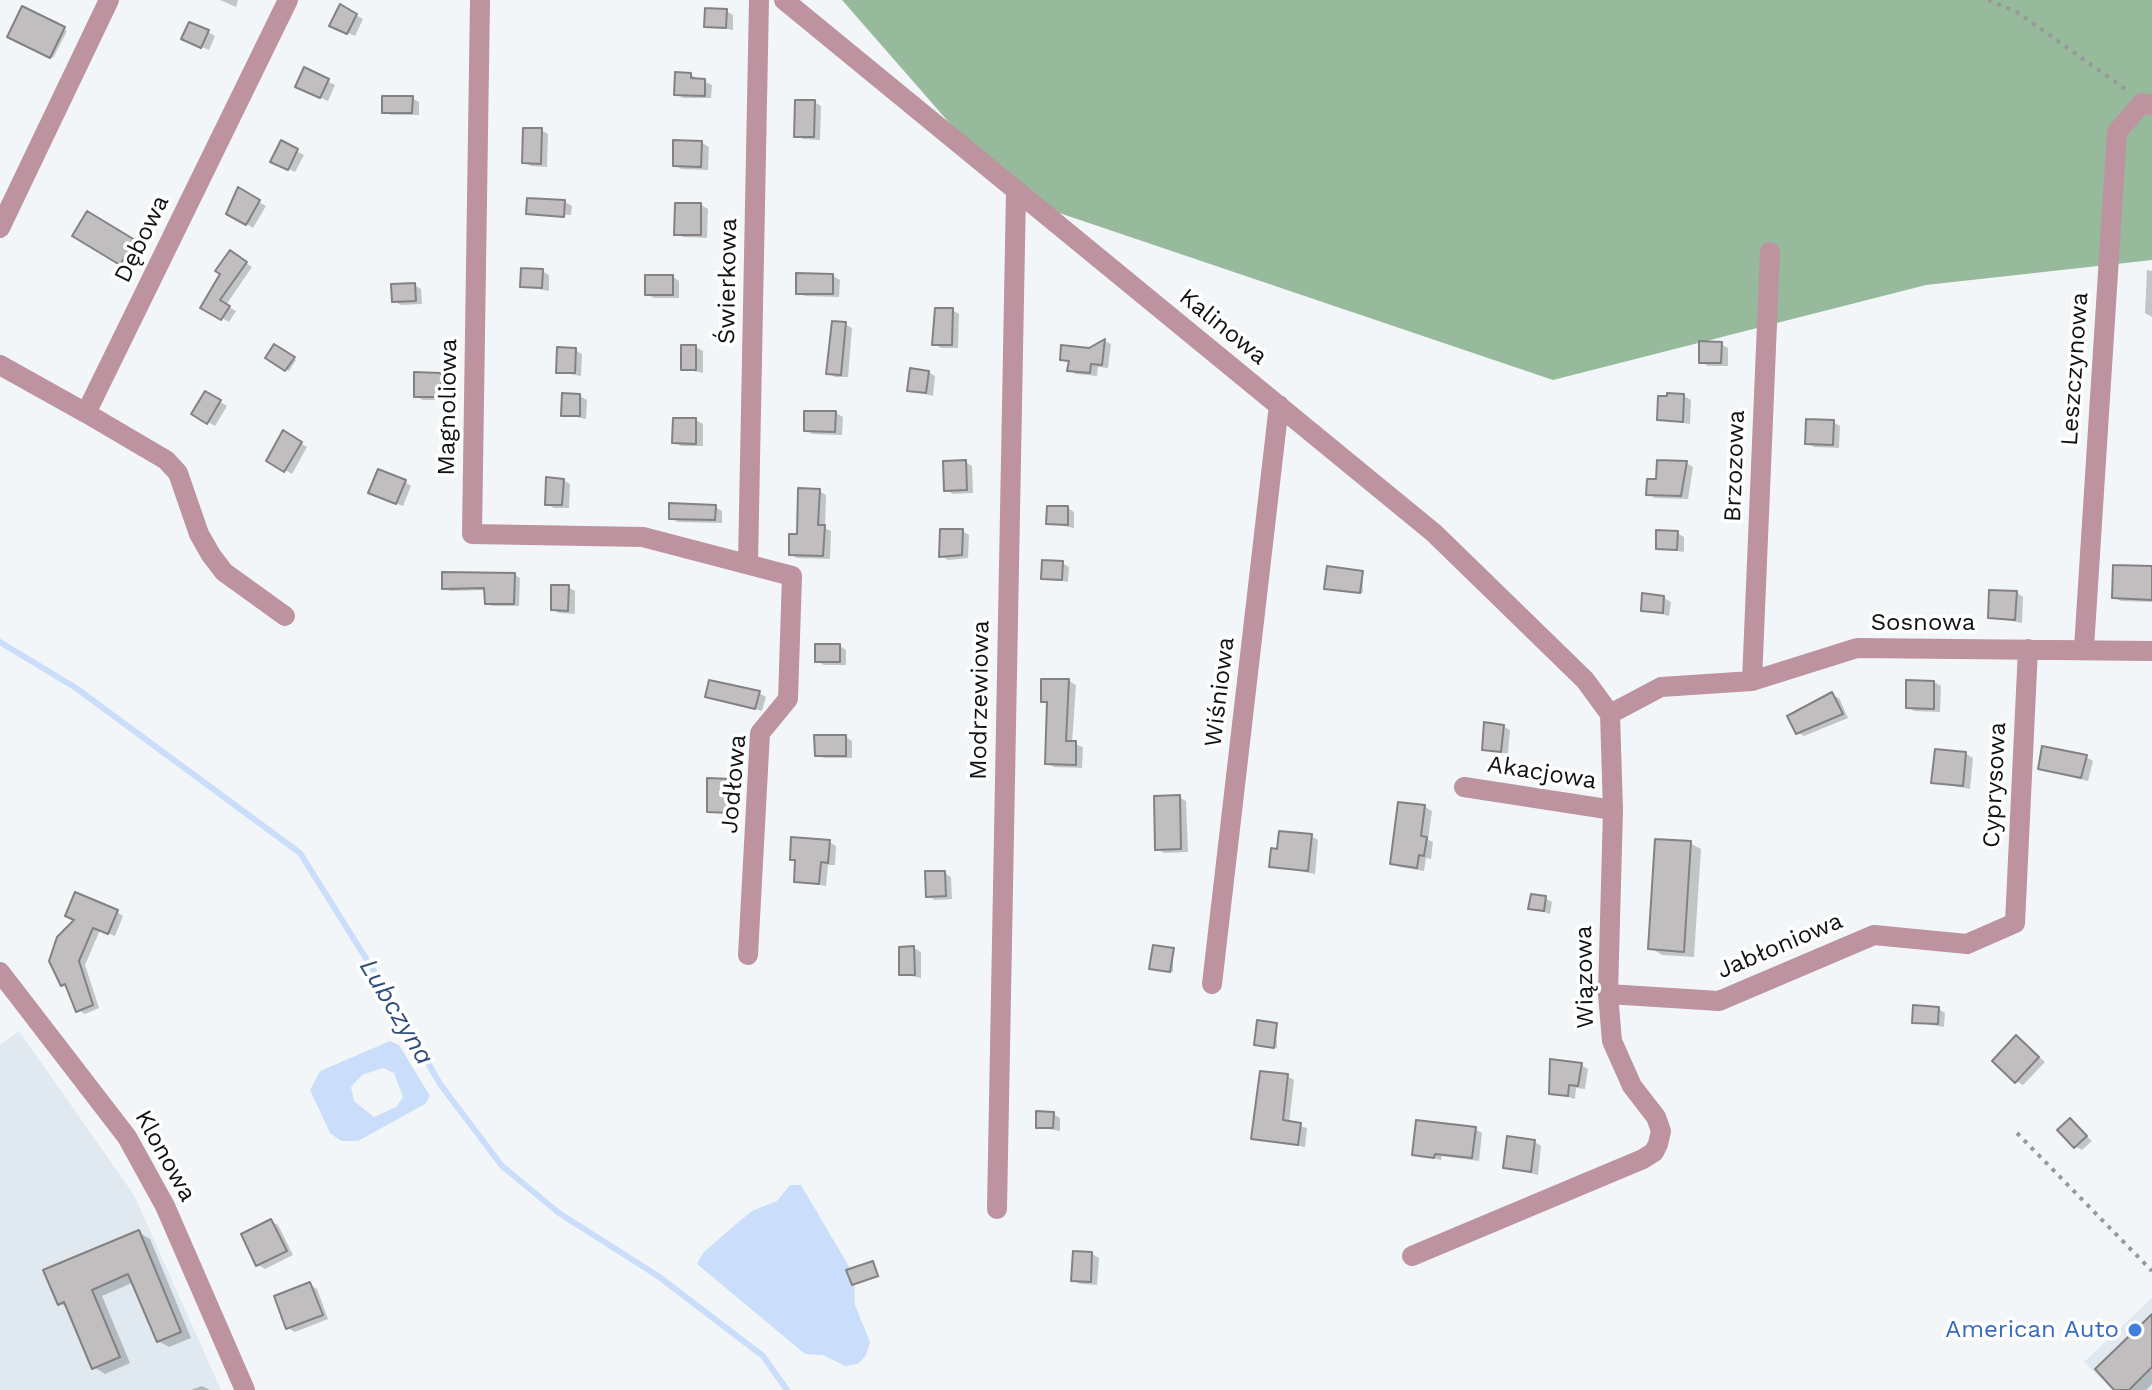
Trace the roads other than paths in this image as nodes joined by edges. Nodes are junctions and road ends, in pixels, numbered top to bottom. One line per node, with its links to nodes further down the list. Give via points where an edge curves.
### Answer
1 (109, 0): 8 (street)
2 (288, 0): 12 (street, Dębowa)
3 (480, 0): 13 (street, Magnoliowa, via 472,534 643,537)
4 (759, 0): 13 (street, Świerkowa)
5 (784, 0): 7 (street, Kalinowa)
6 (2147, 104): 15 (street, Leszczynowa, via 2117,132)
7 (1016, 191): 11 (street, Kalinowa); 27 (street, Modrzewiowa)
8 (0, 228)
9 (1770, 252): 18 (street, Brzozowa)
10 (0, 365): 12 (street)
11 (1279, 405): 19 (street, Kalinowa, via 1434,533 1585,680); 25 (street, Wiśniowa)
12 (86, 413): 14 (street, via 166,460 178,473 211,555 233,579)
13 (748, 563): 23 (street, Jodłowa, via 792,576 788,699 760,733)
14 (285, 616)
15 (2084, 648): 16 (street, Sosnowa); 17 (street, Sosnowa)
16 (2028, 649): 18 (street, Sosnowa, via 1857,648); 22 (street, Cyprysowa)
17 (2152, 651)
18 (1752, 681): 19 (street, Sosnowa, via 1661,687)
19 (1610, 714): 21 (street, Wiązowa)
20 (1464, 787): 21 (street, Akacjowa)
21 (1613, 810): 26 (street, Wiązowa)
22 (2015, 923): 26 (street, Jabłoniowa, via 1967,944 1874,935 1719,1001)
23 (748, 955)
24 (0, 972): 29 (street, Klonowa, via 137,1154)
25 (1212, 984)
26 (1608, 994): 28 (street, Wiązowa, via 1612,1041 1661,1131 1654,1152)
27 (997, 1209)
28 (1412, 1256)
29 (245, 1390)

